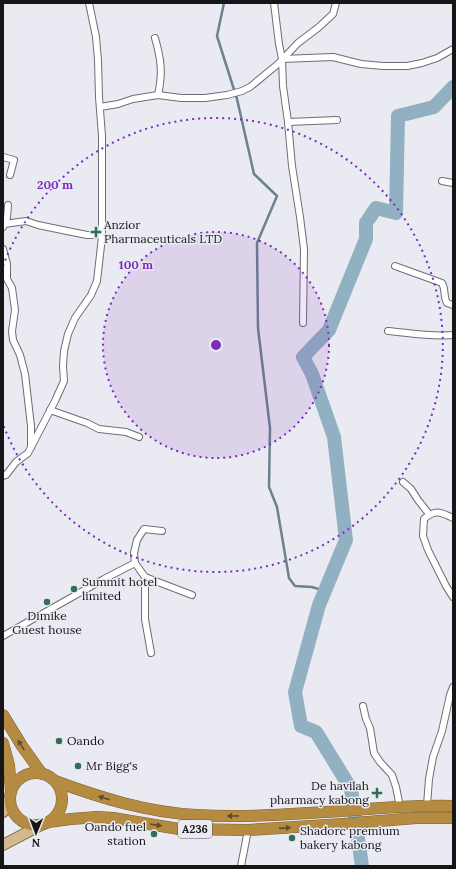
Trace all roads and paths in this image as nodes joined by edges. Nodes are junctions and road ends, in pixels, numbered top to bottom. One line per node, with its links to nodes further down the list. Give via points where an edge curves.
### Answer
1 (89, 3): 8 (street, via 98,60)
2 (274, 3): 6 (street)
3 (336, 3): 6 (street, via 333,14)
4 (155, 38): 7 (street, via 161,70)
5 (453, 49): 6 (street, via 437,58 407,66 361,64 333,57)
6 (282, 59): 7 (street, via 242,91 205,98); 10 (street)
7 (158, 95): 8 (street)
8 (100, 106): 17 (street)
9 (337, 120): 10 (street)
10 (288, 122): 21 (street, via 304,249)
11 (3, 157): 12 (street, via 14,160)
12 (10, 175)
13 (442, 181): 14 (street)
14 (453, 183)
15 (8, 205): 16 (street)
16 (3, 226): 17 (street, via 26,221 87,235)
17 (102, 235): 24 (street, via 97,281 68,334 64,351 64,381)
18 (3, 249): 26 (street, via 15,310 13,340 25,374 31,426)
19 (395, 266): 20 (street, via 442,283 447,303)
20 (453, 304)
21 (303, 323)
22 (388, 331): 23 (street, via 442,336)
23 (453, 334)
24 (50, 410): 25 (street, via 99,429 126,432); 26 (street)
25 (139, 437)
26 (30, 448): 27 (street)
27 (3, 476)
28 (403, 482): 29 (street)
29 (430, 514): 30 (street, via 436,512); 35 (street, via 424,518 423,536)
30 (453, 518)
31 (162, 531): 32 (street, via 144,529 137,540)
32 (135, 563): 33 (street); 36 (street)
33 (145, 577): 34 (street); 37 (street, via 145,619)
34 (192, 595)
35 (453, 597)
36 (3, 635)
37 (151, 653)
38 (453, 687): 45 (street, via 433,757)
39 (363, 706): 46 (street, via 374,753 392,775)
40 (3, 714): 42 (highway, A236, one-way to 40)
41 (3, 743): 44 (highway, A236, via 9,765)
42 (42, 774): 43 (highway, A236); 44 (highway, via 26,775 15,785)
43 (55, 781): 46 (highway, A236, one-way to 43, via 219,816 170,812 125,804); 51 (highway, via 61,790 62,800 56,816)
44 (11, 794): 48 (main road); 51 (highway, A236, via 12,808 18,817 27,823)
45 (427, 805): 46 (highway, A236); 47 (highway, A236)
46 (400, 806)
47 (453, 806)
48 (3, 812)
49 (416, 818): 50 (highway, A236); 52 (highway); 53 (highway, A236, one-way to 49)
50 (453, 818)
51 (45, 823): 53 (highway, A236, one-way to 53, via 97,817 179,828); 54 (main road)
52 (453, 823)
53 (248, 830): 55 (street)
54 (3, 845)
55 (241, 866)

